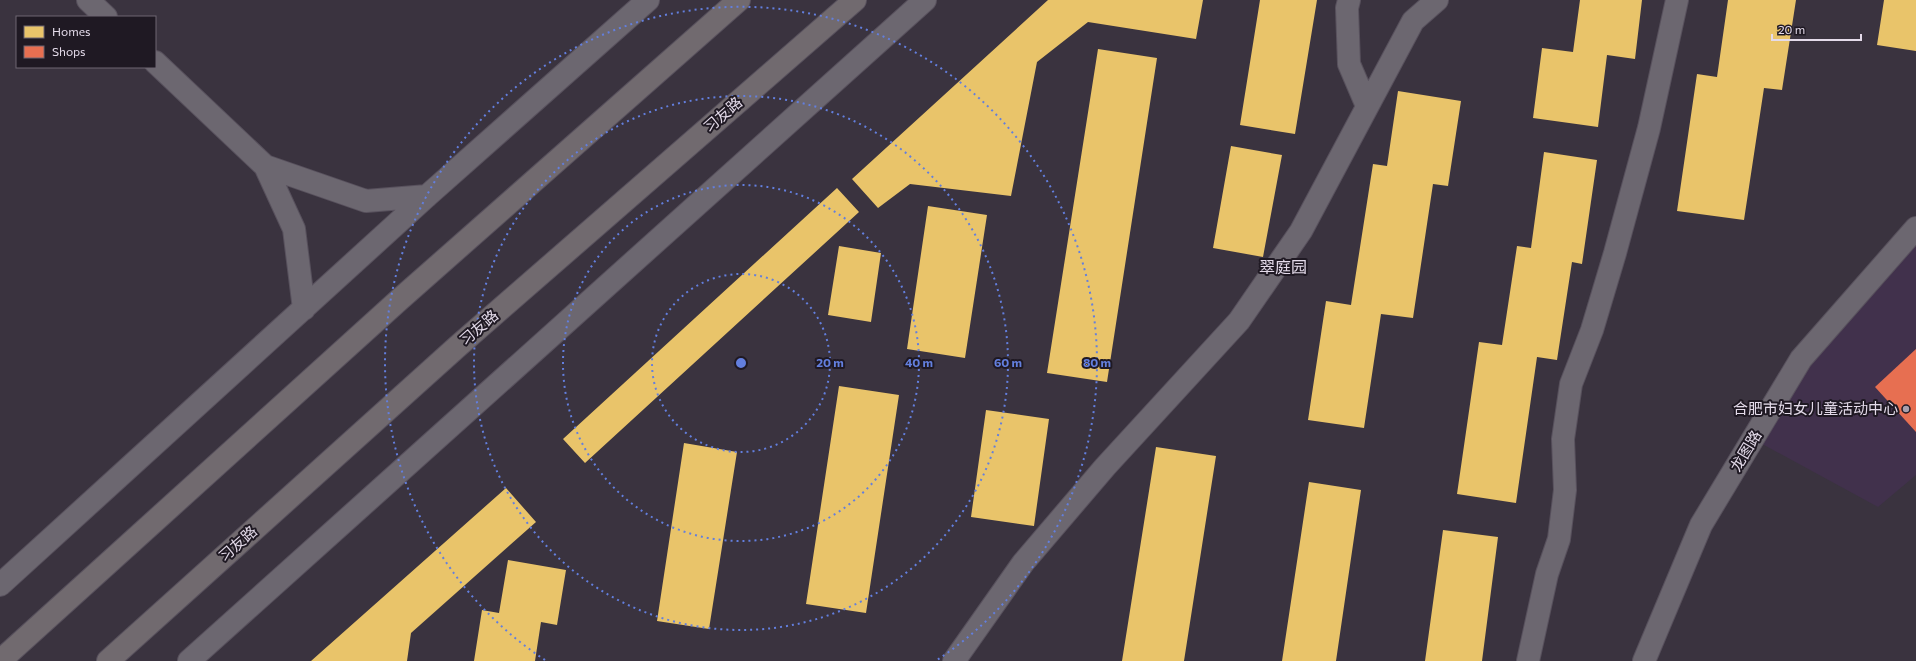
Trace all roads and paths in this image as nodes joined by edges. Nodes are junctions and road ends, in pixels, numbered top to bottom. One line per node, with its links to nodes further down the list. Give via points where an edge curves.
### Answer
1 (88, 0): 10 (street)
2 (648, 0): 14 (street)
3 (739, 0): 18 (main road, via 399,300)
4 (854, 0): 19 (main road, 习友路, via 458,346)
5 (925, 0): 20 (street)
6 (1349, 0): 12 (street, via 1347,8 1350,64)
7 (1437, 0): 9 (street)
8 (1677, 0): 22 (street, via 1649,128 1615,254 1592,330 1571,384 1563,439 1565,490 1559,539 1547,574)
9 (1413, 10): 12 (street)
10 (105, 16)
11 (156, 63): 13 (street)
12 (1367, 106): 21 (street, via 1301,232 1239,321 1105,467 1023,563)
13 (265, 166): 14 (street, via 366,201); 16 (street, via 294,229)
14 (427, 196): 16 (street)
15 (1916, 228): 23 (street, 龙图路, via 1801,359 1701,525)
16 (304, 309): 17 (street)
17 (0, 585)
18 (0, 661)
19 (108, 661)
20 (189, 661)
21 (954, 661)
22 (1528, 661)
23 (1644, 661)

